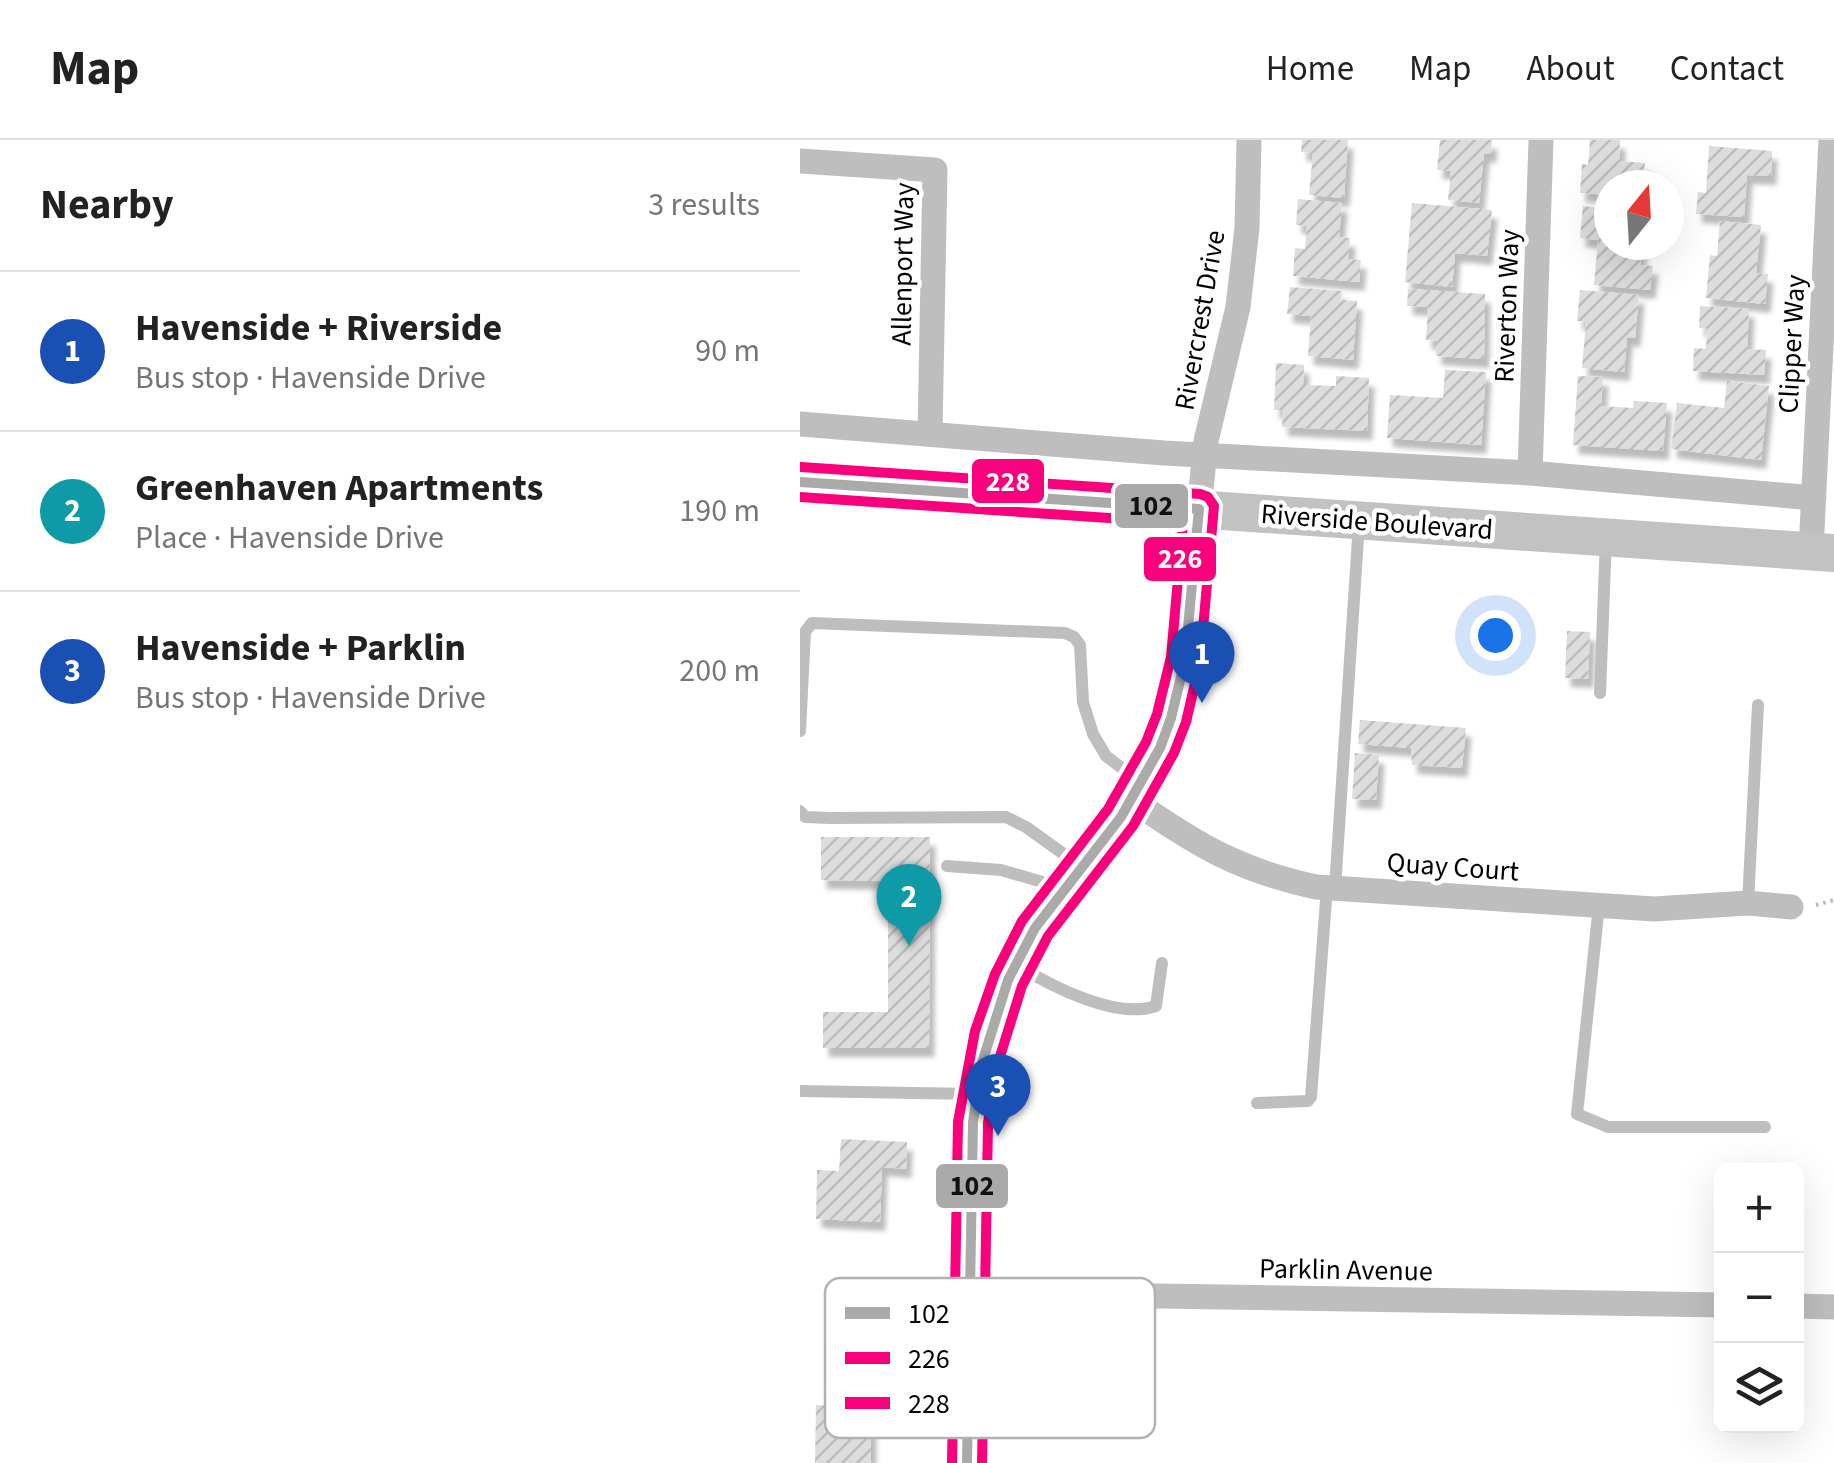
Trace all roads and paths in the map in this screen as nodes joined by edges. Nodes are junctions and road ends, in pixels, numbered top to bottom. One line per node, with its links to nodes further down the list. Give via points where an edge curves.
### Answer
1 (1249, 140): 7 (street, Rivercrest Drive, via 1238,307)
2 (1541, 140): 8 (street, Riverton Way)
3 (1832, 140): 10 (street, Clipper Way)
4 (800, 160): 6 (street, Allenport Way, via 935,170)
5 (800, 424): 6 (street)
6 (930, 433): 7 (street)
7 (1204, 455): 8 (street); 11 (street, Rivercrest Drive)
8 (1530, 474): 10 (street)
9 (800, 482): 11 (main road, Riverside Boulevard)
10 (1814, 498): 14 (street, Clipper Way)
11 (1198, 509): 12 (main road, Riverside Boulevard); 18 (main road, via 1187,660 1161,745)
12 (1359, 520): 13 (main road, Riverside Boulevard); 22 (lane)
13 (1606, 537): 14 (main road, Riverside Boulevard); 15 (lane)
14 (1822, 552)
15 (1600, 693)
16 (1758, 705): 24 (lane)
17 (800, 731): 18 (lane, via 805,632 812,623 1064,633 1080,646 1083,702 1093,734)
18 (1137, 792): 21 (main road); 22 (street, Quay Court, via 1193,842 1228,861)
19 (800, 810): 21 (lane, via 805,817 1006,817 1026,827)
20 (947, 866): 21 (lane)
21 (1073, 878): 29 (main road)
22 (1331, 888): 25 (street, Quay Court); 32 (lane, via 1311,1097)
23 (1834, 900): 26 (path)
24 (1748, 903): 25 (street, Quay Court); 27 (street, Quay Court)
25 (1599, 905): 33 (lane, via 1577,1114 1608,1127)
26 (1822, 905)
27 (1791, 907)
28 (1162, 963): 29 (lane, via 1156,1006 1143,1010 1069,994)
29 (1015, 964): 31 (main road, via 990,1025)
30 (800, 1091): 31 (lane)
31 (976, 1094): 34 (main road)
32 (1257, 1102)
33 (1765, 1128)
34 (970, 1278)
35 (1155, 1296): 36 (street, Parklin Avenue)
36 (1714, 1305)
37 (1804, 1306): 38 (street)
38 (1834, 1306)
39 (967, 1438): 40 (main road)
40 (967, 1463)

